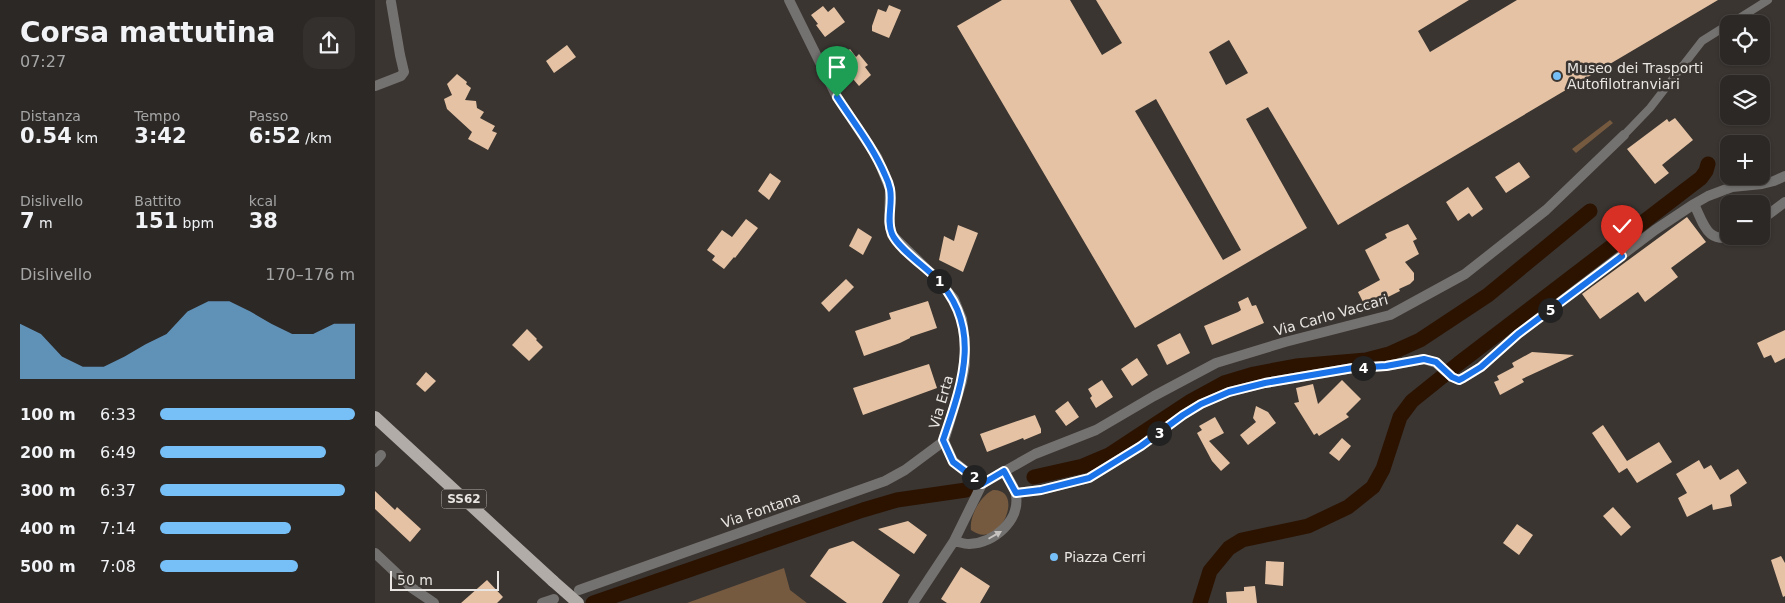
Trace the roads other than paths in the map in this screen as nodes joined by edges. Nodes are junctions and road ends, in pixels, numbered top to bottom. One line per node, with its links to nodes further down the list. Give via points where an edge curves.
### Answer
1 (789, 0): 14 (street, Via Erta, via 837,97 877,157 890,189 892,235 954,299 962,319 965,365)
2 (1768, 0): 4 (lane, Via Carlo Vaccari)
3 (391, 2): 6 (street, via 404,72)
4 (1744, 15)
5 (1720, 30): 7 (lane, Via Carlo Vaccari, via 1702,41 1650,108)
6 (375, 86)
7 (1624, 135): 15 (street, Via Carlo Vaccari, via 1546,210 1473,268 1398,311 1216,362 1096,430 1035,454)
8 (1785, 176): 10 (street, via 1762,184 1732,187)
9 (1785, 202): 11 (street)
10 (1694, 204): 12 (street, via 1707,232); 17 (street, via 1518,334 1470,375 1459,380 1439,364 1416,359 1265,383 1229,392 1183,415 1089,478)
11 (1770, 213)
12 (1720, 239)
13 (375, 417): 24 (main road, SS62, bridge)
14 (943, 440): 16 (street, Via Erta, via 953,462); 20 (street, Via Fontana, via 905,470 885,481)
15 (1004, 471): 16 (street, Via Carlo Vaccari); 17 (street)
16 (982, 484): 18 (street)
17 (1016, 493): 18 (street, one-way to 17, via 970,544 1001,532 1017,506)
18 (954, 541): 25 (street)
19 (375, 553): 22 (street, via 412,588)
20 (579, 590)
21 (554, 599): 23 (street)
22 (434, 603)
23 (542, 603)
24 (578, 603)
25 (913, 603)

